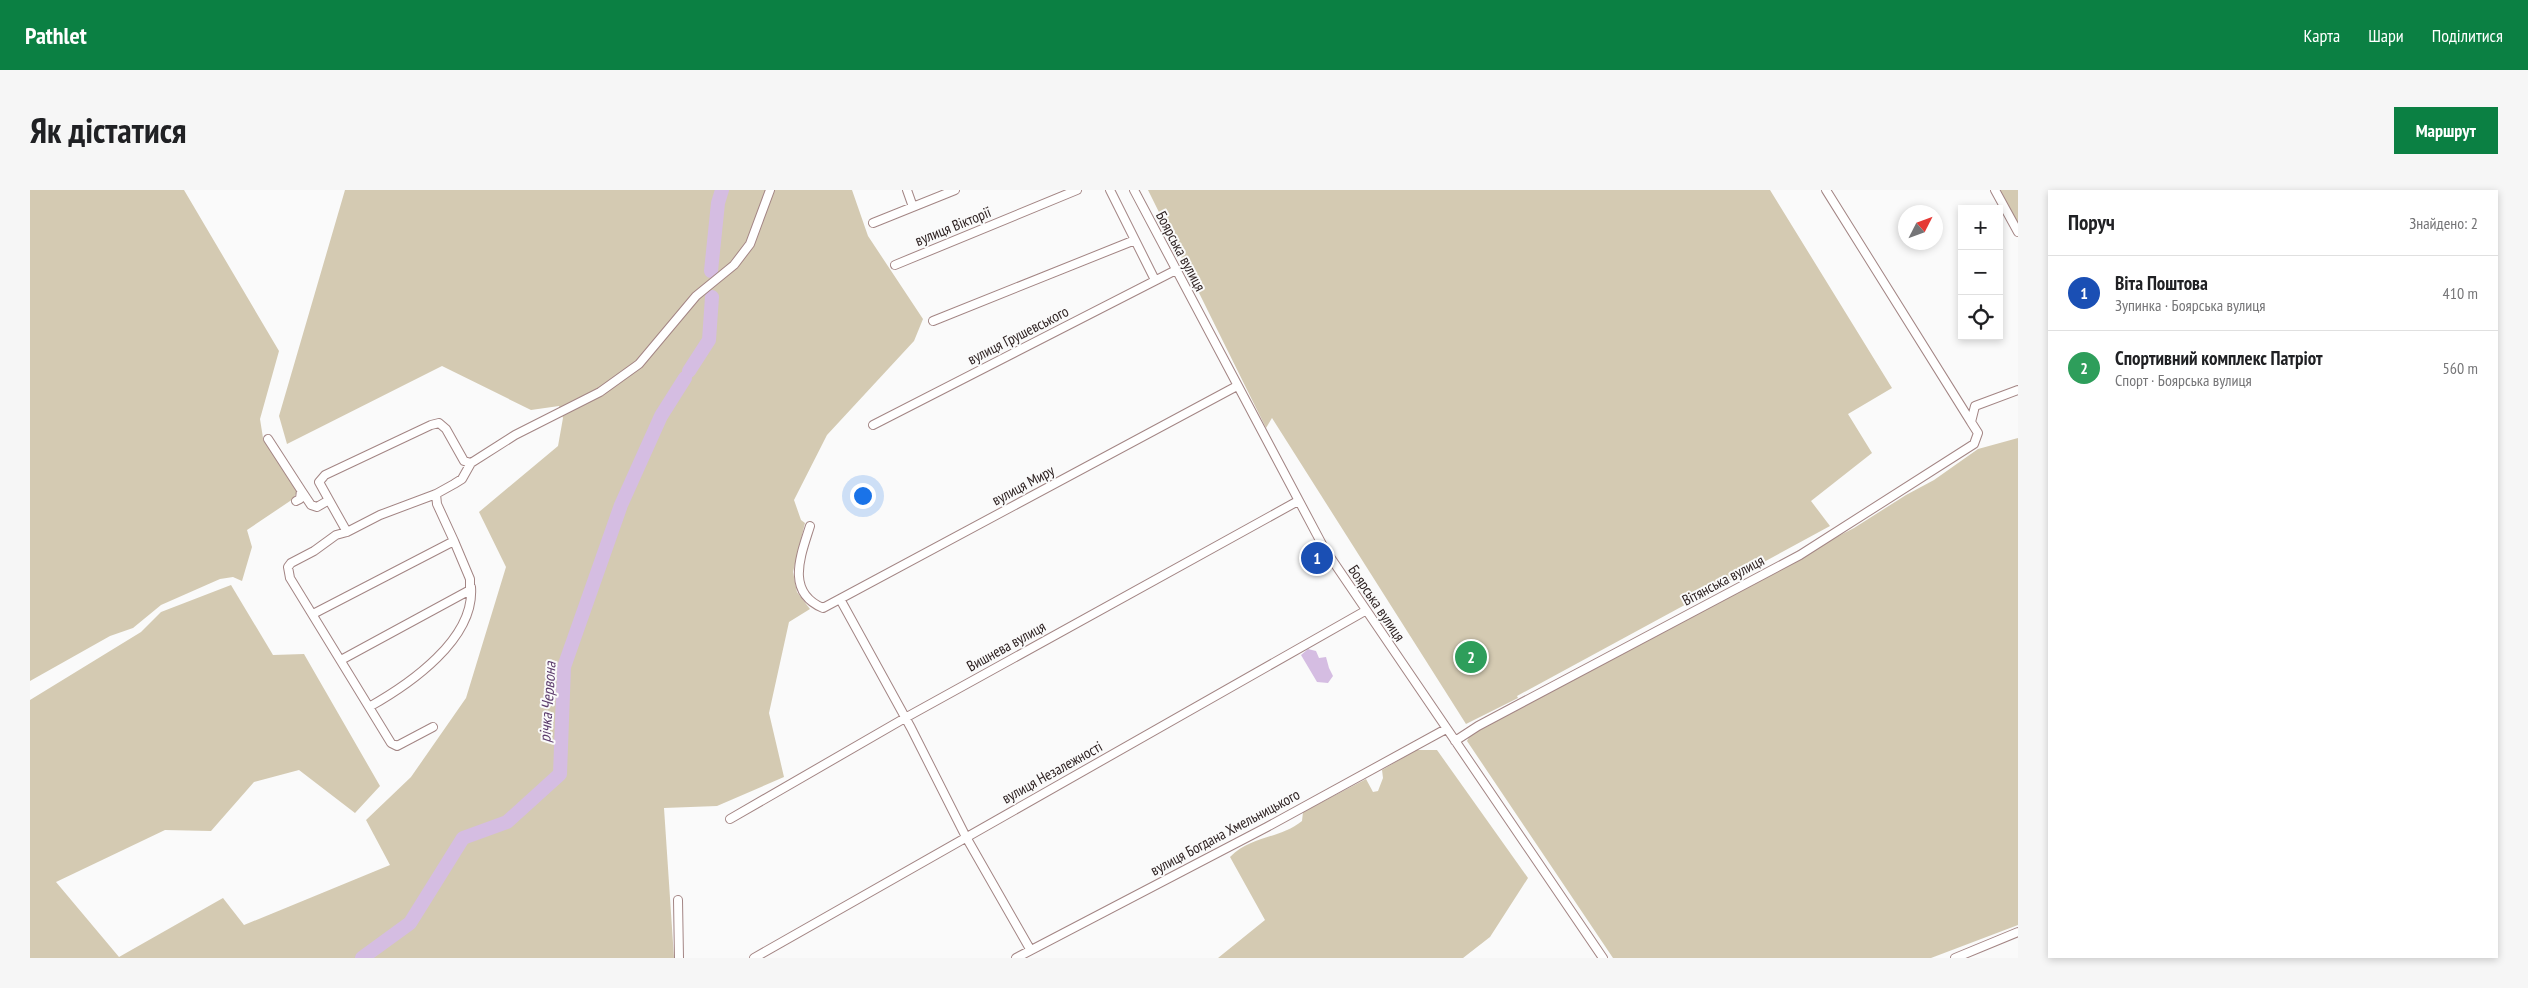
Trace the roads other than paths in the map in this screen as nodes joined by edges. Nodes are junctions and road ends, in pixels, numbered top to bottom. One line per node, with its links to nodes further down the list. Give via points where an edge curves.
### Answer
1 (770, 190): 22 (street, via 750,244 696,296 638,364 600,392 515,435)
2 (906, 190): 9 (street)
3 (955, 190): 9 (street)
4 (1077, 190): 13 (street, вулиця Вікторії)
5 (1110, 190): 12 (street)
6 (1134, 190): 14 (street, Боярська вулиця)
7 (1826, 190): 19 (street, Вітянська вулиця)
8 (1995, 190): 11 (street)
9 (913, 207): 10 (street)
10 (873, 223)
11 (2018, 232)
12 (1135, 240): 15 (street); 16 (street)
13 (894, 264)
14 (1176, 270): 15 (street, вулиця Грушевського); 17 (street, Боярська вулиця)
15 (1155, 280): 20 (street, вулиця Грушевського)
16 (934, 322)
17 (1236, 386): 27 (street, Боярська вулиця); 32 (street, вулиця Миру)
18 (2018, 390): 19 (street, via 1975,406)
19 (1971, 422): 40 (street, Вітянська вулиця, via 1978,432 1974,444 1800,555)
20 (873, 425)
21 (268, 439): 23 (street)
22 (471, 463): 24 (street, via 462,478); 25 (street, via 464,461 446,429 439,423 431,425 324,475 319,482)
23 (301, 490): 25 (street, via 317,507); 26 (street, via 300,499)
24 (436, 494): 29 (street, via 380,515); 30 (street, via 437,504)
25 (329, 500): 29 (street)
26 (296, 501)
27 (1298, 501): 33 (street, Боярська вулиця); 37 (street, Вишнева вулиця)
28 (810, 526): 32 (street, вулиця Миру, via 798,566 801,589 813,604 823,608)
29 (347, 532): 34 (street, via 336,535 288,567 290,578)
30 (454, 541): 31 (street); 34 (street)
31 (471, 585): 35 (street, via 466,594); 36 (street, via 467,616 436,659 402,687)
32 (840, 599): 37 (street)
33 (1365, 611): 39 (street, Боярська вулиця); 42 (street, вулиця Незалежності)
34 (313, 614): 35 (street)
35 (341, 660): 36 (street)
36 (369, 707): 38 (street, via 397,746)
37 (905, 718): 41 (street, Вишнева вулиця); 42 (street)
38 (434, 727)
39 (1446, 729): 40 (street, Боярська вулиця); 45 (street, вулиця Богдана Хмельницького, via 1267,827)
40 (1455, 741): 49 (street, Боярська вулиця)
41 (730, 819)
42 (966, 837): 45 (street); 47 (street, вулиця Незалежності)
43 (678, 900): 46 (street)
44 (2018, 932): 50 (street)
45 (1030, 950): 48 (street, вулиця Богдана Хмельницького)
46 (680, 958)
47 (754, 958)
48 (1016, 958)
49 (1603, 958)
50 (1955, 958)

